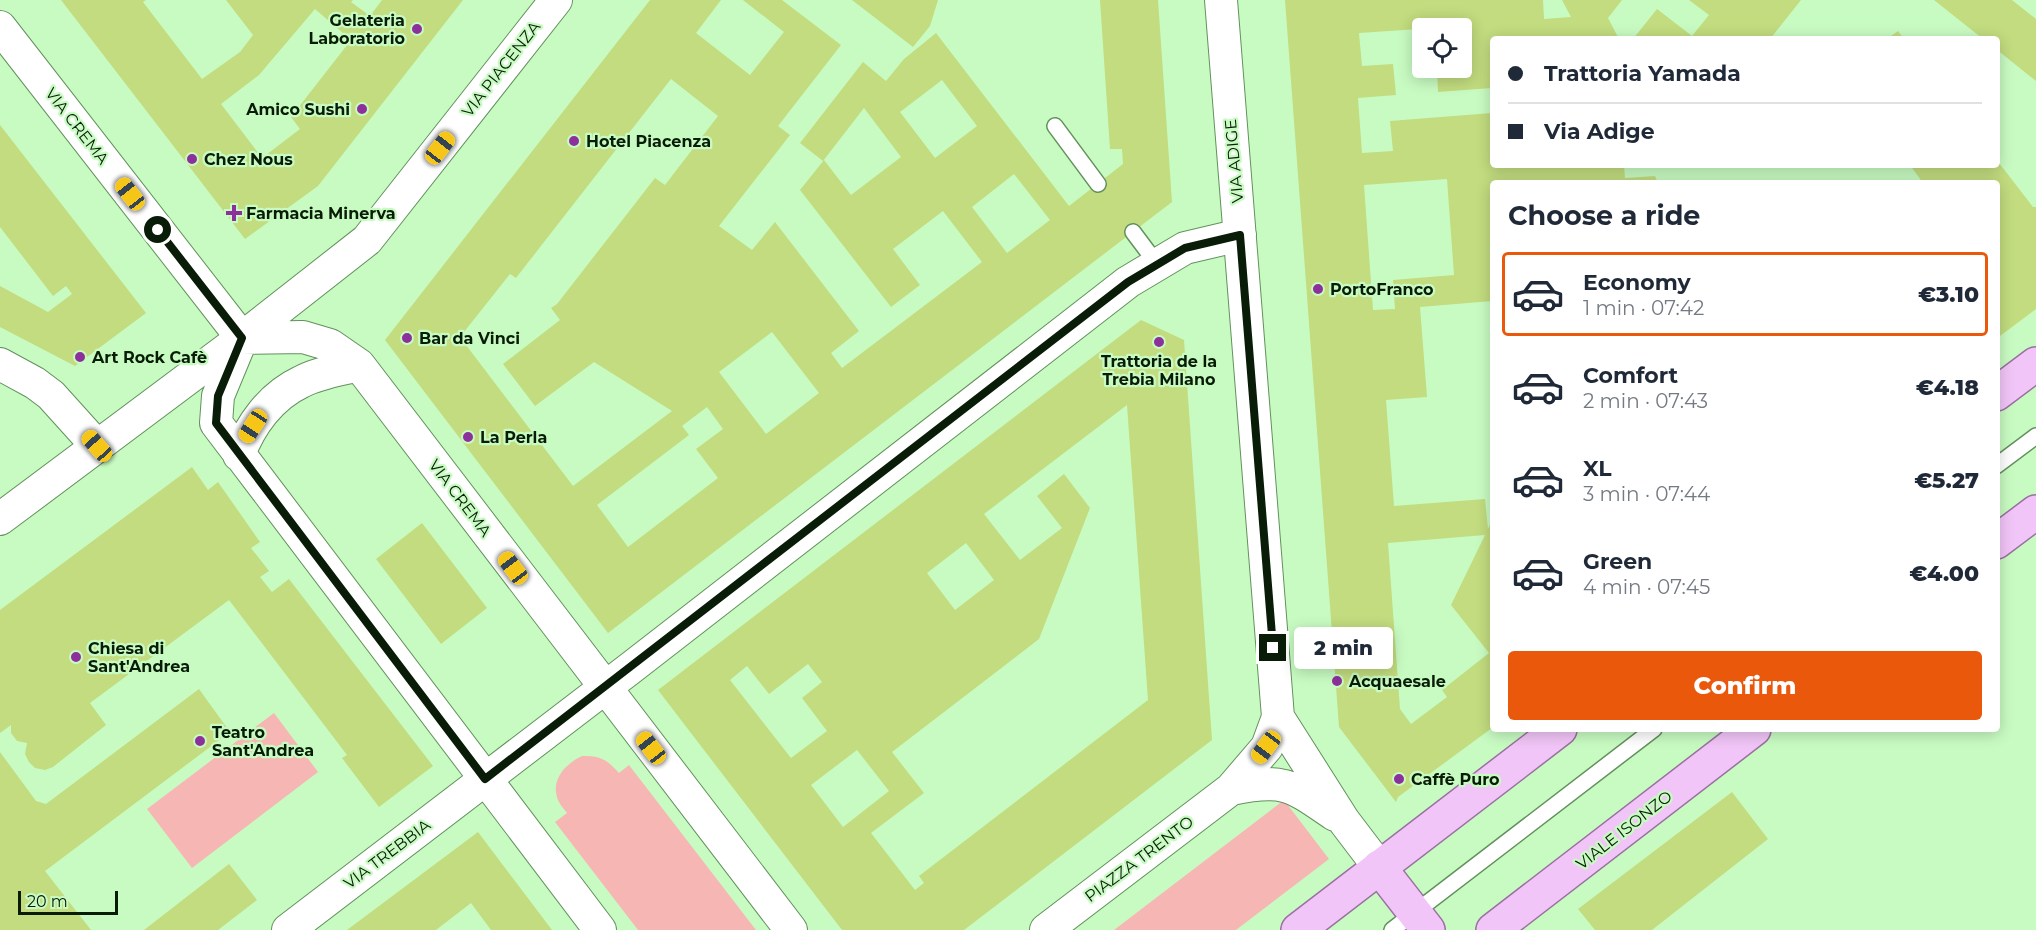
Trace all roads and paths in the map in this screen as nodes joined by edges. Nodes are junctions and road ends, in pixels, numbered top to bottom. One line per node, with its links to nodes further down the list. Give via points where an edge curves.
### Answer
1 (556, 0): 9 (street, VIA PIACENZA, via 367,240)
2 (1221, 0): 7 (street, VIA ADIGE)
3 (0, 27): 9 (street, VIA CREMA)
4 (1055, 126): 5 (lane)
5 (1098, 184)
6 (1133, 232): 8 (lane)
7 (1240, 235): 8 (street, via 1185,248); 22 (street, VIA ADIGE)
8 (1157, 264): 21 (street, via 1128,282)
9 (242, 338): 12 (street, VIA CREMA, via 303,337 330,345); 15 (street, VIA PIACENZA); 16 (street, via 218,396 216,423)
10 (0, 364): 15 (street, via 51,395)
11 (2036, 364): 13 (main road)
12 (359, 365): 16 (street, via 300,382 283,394 259,416); 21 (street, VIA CREMA)
13 (2000, 391)
14 (2036, 436): 17 (lane)
15 (97, 446): 19 (street, VIA PIACENZA)
16 (239, 455): 26 (street)
17 (2000, 463)
18 (2036, 512): 20 (main road)
19 (0, 519)
20 (2000, 539)
21 (604, 688): 26 (street); 33 (street, VIA CREMA)
22 (1278, 717): 27 (street, PIAZZA TRENTO, via 1266,747); 28 (street, PIAZZA TRENTO)
23 (1556, 732): 29 (main road)
24 (1650, 732): 30 (lane)
25 (1750, 732): 36 (main road, VIALE ISONZO)
26 (485, 779): 31 (street, VIA TREBBIA); 32 (street)
27 (1231, 789): 28 (street, PIAZZA TRENTO, via 1261,783 1284,784); 34 (street, PIAZZA TRENTO)
28 (1344, 821): 29 (street, PIAZZA TRENTO)
29 (1379, 867): 30 (main road); 35 (main road)
30 (1412, 924)
31 (288, 930)
32 (600, 930)
33 (791, 930)
34 (1046, 930)
35 (1298, 930)
36 (1493, 930)

